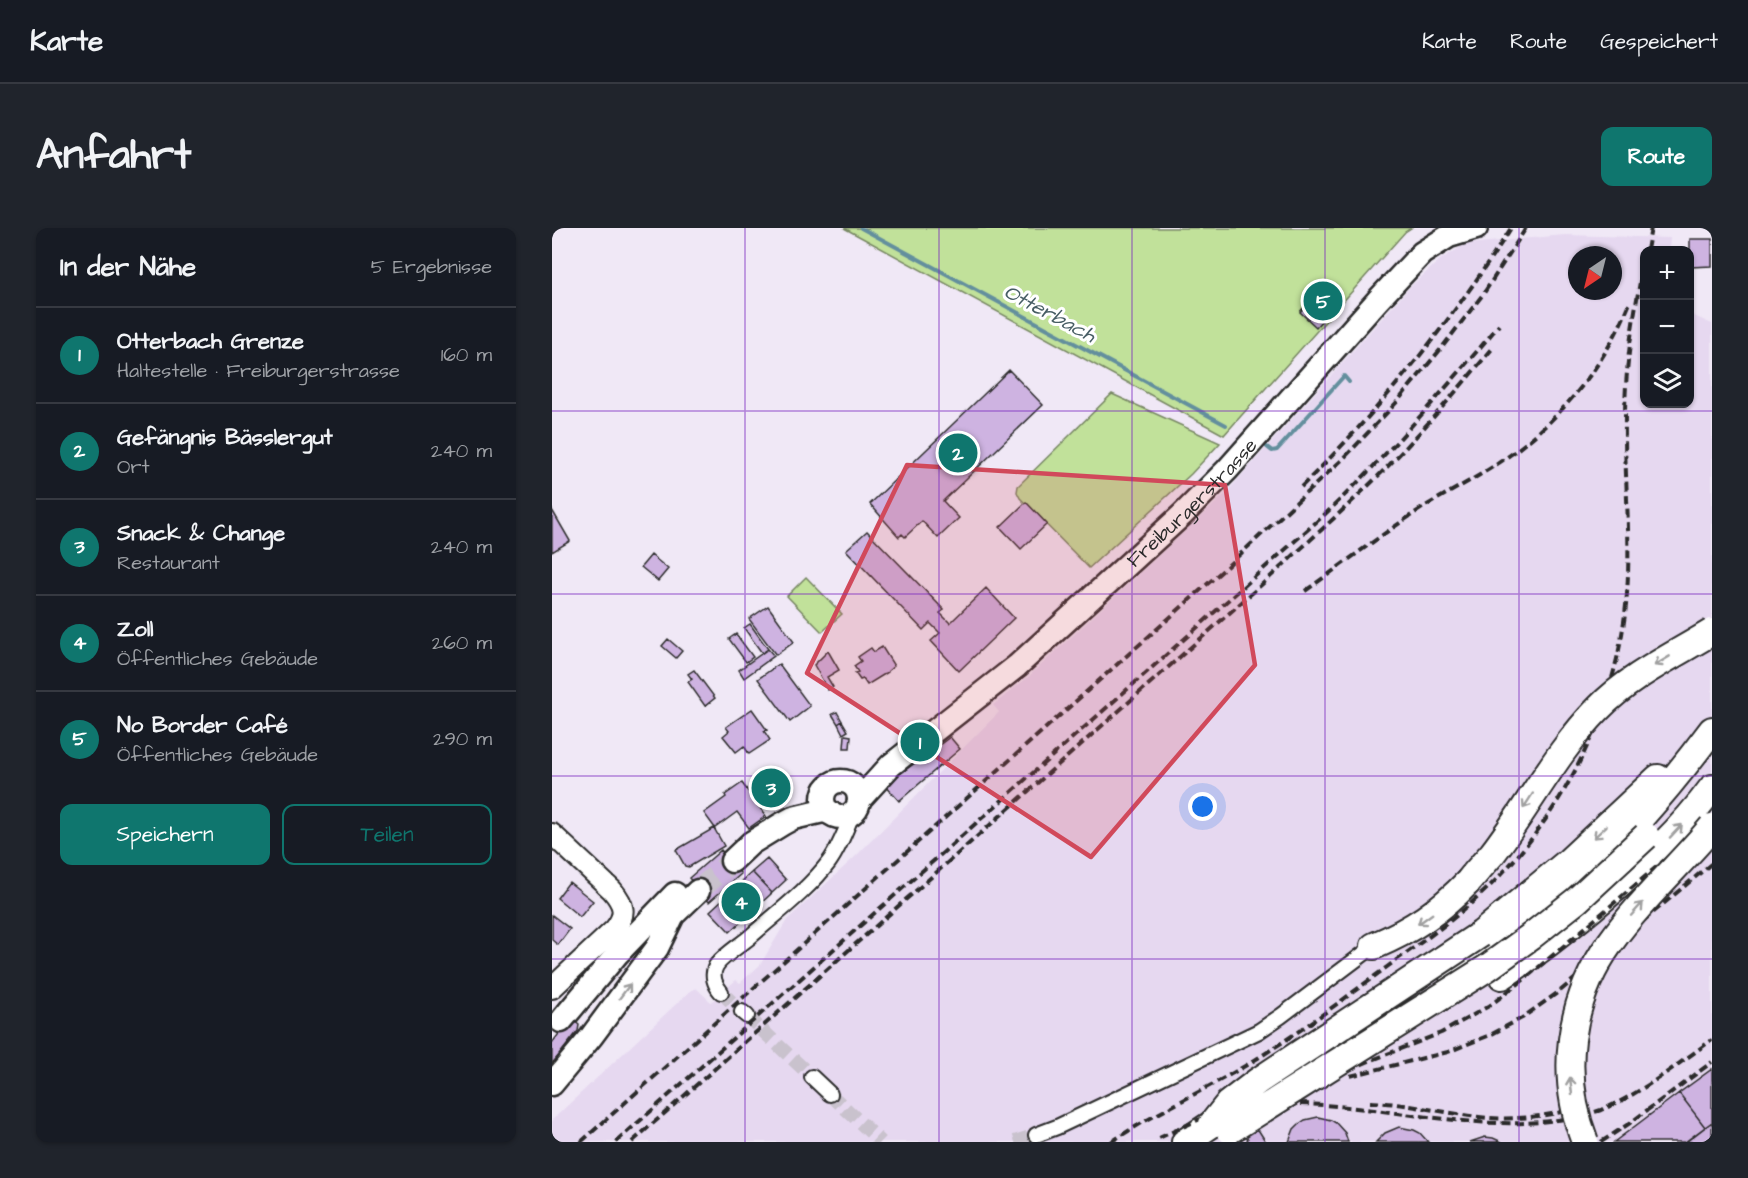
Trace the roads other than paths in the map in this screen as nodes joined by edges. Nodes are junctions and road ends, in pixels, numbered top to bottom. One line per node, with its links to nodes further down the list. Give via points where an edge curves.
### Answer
1 (1476, 228): 7 (main road, Freiburgerstrasse, via 1449,236 1422,253 1182,515 1017,666)
2 (1712, 632): 13 (highway, one-way to 13, bridge, via 1657,664 1599,708 1552,765 1468,882 1416,926)
3 (1712, 716): 20 (highway, one-way to 20, bridge, via 1681,756 1495,924 1258,1081 1228,1104)
4 (1712, 730): 20 (highway, via 1634,826 1584,875 1452,974)
5 (1712, 759): 20 (highway, bridge, via 1646,836 1530,938)
6 (1712, 788): 20 (highway, one-way to 6, bridge, via 1262,1118 1539,951 1645,862)
7 (842, 803): 10 (main road, Freiburgerstrasse, via 801,810); 15 (street, via 840,842 828,864 718,963 713,974)
8 (1712, 827): 23 (highway, one-way to 8, bridge, via 1574,1104 1570,1072 1572,1031 1584,990 1601,956 1625,923)
9 (552, 834): 14 (street, via 612,890 624,911 615,929)
10 (728, 857)
11 (694, 886): 12 (main road)
12 (668, 911): 16 (main road, via 618,953); 18 (main road, one-way to 12, via 659,946)
13 (1374, 946): 21 (street, via 1250,1036)
14 (552, 988)
15 (721, 992)
16 (561, 1021)
17 (812, 1077): 19 (street)
18 (552, 1084)
19 (830, 1094)
20 (1218, 1132): 22 (highway)
21 (1036, 1135)
22 (1185, 1142)
23 (1586, 1142)

